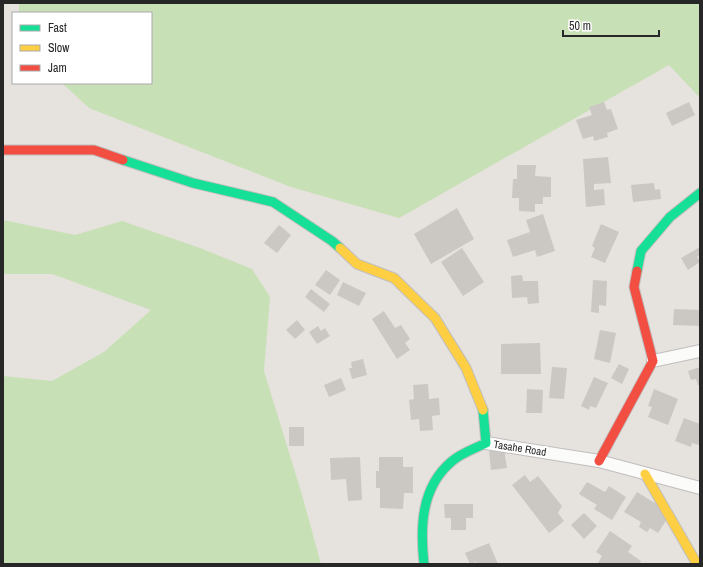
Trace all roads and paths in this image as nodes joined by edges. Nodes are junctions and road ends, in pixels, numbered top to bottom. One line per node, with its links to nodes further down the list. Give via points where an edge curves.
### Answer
1 (3, 150): 5 (street, via 94,150 193,183 273,202 332,241 356,264 394,278 435,318 466,368 486,415)
2 (700, 193): 4 (street, via 670,217 641,251 634,286)
3 (700, 351): 4 (street)
4 (653, 361): 6 (street)
5 (486, 443): 6 (street, Tasahe Road); 9 (street, Tasahe Road, via 452,461 438,475 426,496 422,530)
6 (599, 461): 7 (street, Tasahe Road)
7 (645, 474): 8 (street, Tasahe Road); 10 (street)
8 (700, 488)
9 (424, 564)
10 (697, 564)

